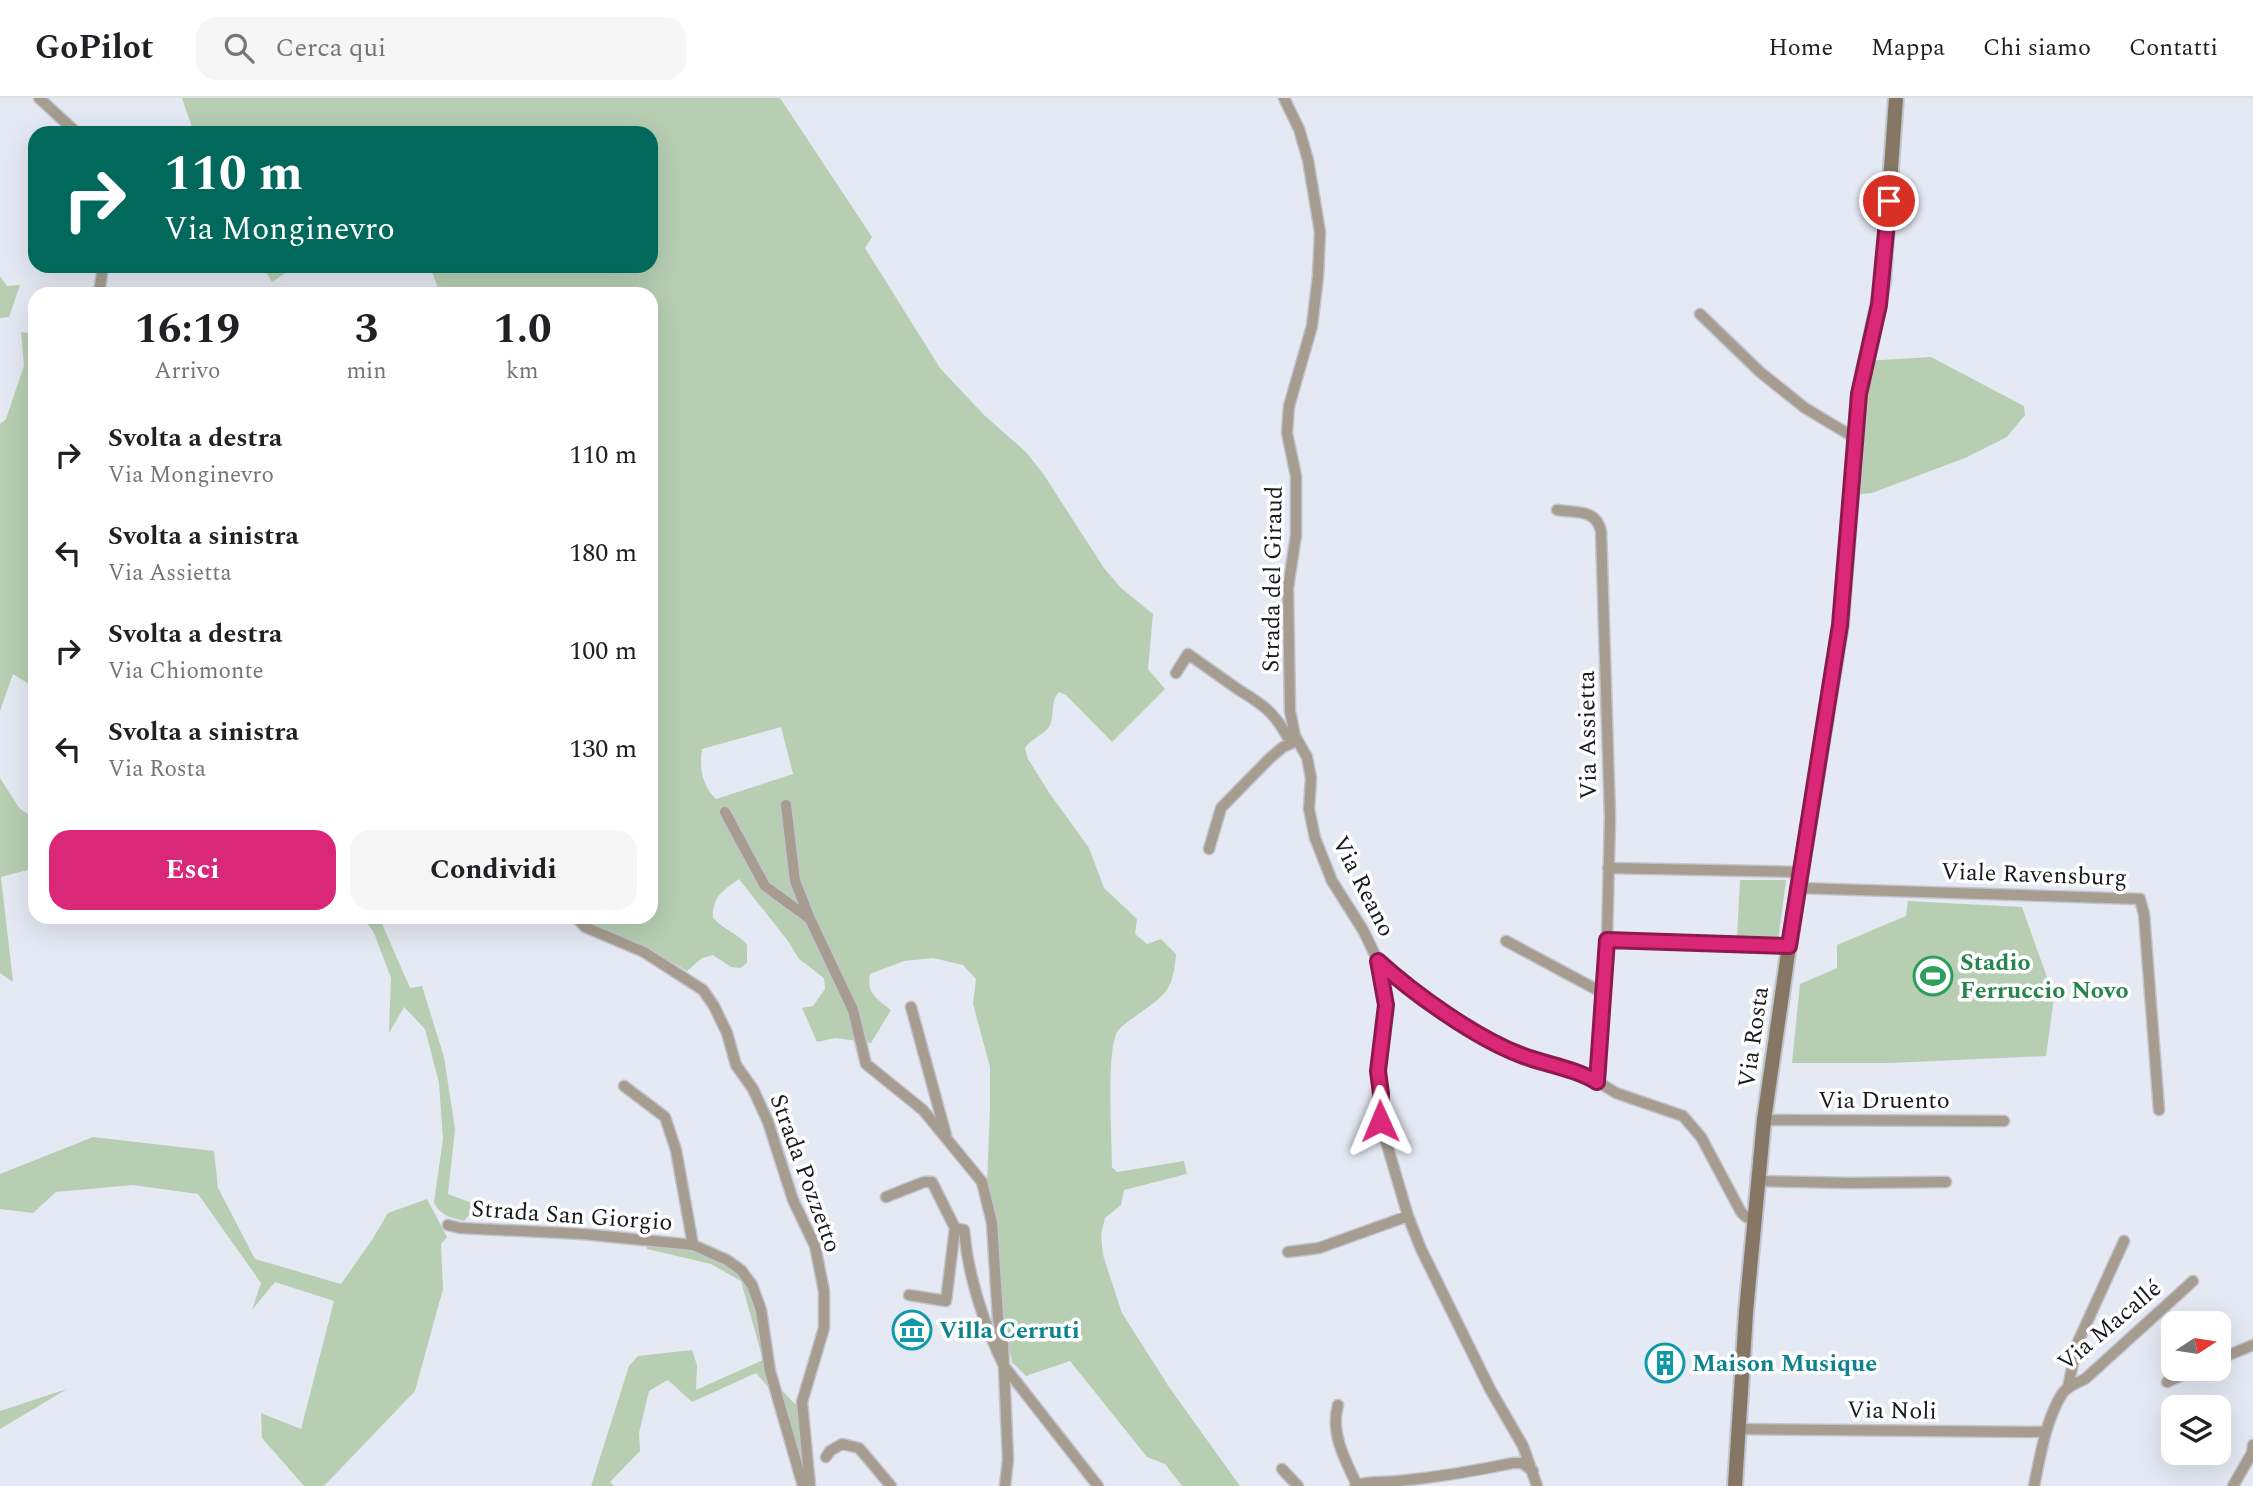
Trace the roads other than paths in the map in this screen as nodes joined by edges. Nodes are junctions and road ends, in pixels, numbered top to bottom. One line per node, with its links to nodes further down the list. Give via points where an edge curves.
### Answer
1 (39, 98): 4 (street)
2 (1284, 98): 9 (street, Strada del Giraud, via 1308,160 1320,232 1312,326 1289,406 1287,433 1296,476 1296,535 1288,588 1290,711)
3 (1896, 98): 6 (street, Via Rosta, via 1882,282 1861,378)
4 (69, 126)
5 (1700, 314): 6 (street, via 1760,372 1805,408)
6 (1855, 438): 14 (street, Via Rosta, via 1842,614)
7 (1557, 510): 13 (street, Via Assietta, via 1591,514 1599,520 1601,531)
8 (1176, 673): 9 (street, Via Reano, via 1188,654 1258,699 1287,736)
9 (1296, 738): 12 (street, via 1221,807); 21 (street, Via Reano, via 1307,757 1311,778 1315,838 1332,881)
10 (786, 805): 16 (street, via 795,881)
11 (725, 812): 16 (street, via 765,886)
12 (1209, 849)
13 (1608, 868): 14 (street); 18 (street, Via Assietta)
14 (1801, 872): 15 (street, Via Rosta)
15 (1798, 888): 20 (street, Via Rosta); 26 (street, Viale Ravensburg, via 2140,899)
16 (810, 919): 29 (street, via 853,1010 866,1064 922,1110)
17 (582, 924): 54 (street, Strada Pozzetto, via 644,952 703,990 715,1006 736,1065 768,1122 793,1200 815,1247 824,1291 824,1328 802,1402)
18 (1607, 940): 20 (street); 22 (street, Via Assietta)
19 (1506, 941): 22 (street)
20 (1789, 946): 27 (street, Via Rosta)
21 (1378, 961): 24 (street, via 1400,981 1488,1039); 33 (street, Via Reano, via 1386,1005 1378,1071 1380,1121)
22 (1603, 993): 24 (street, Via Assietta)
23 (911, 1007): 29 (street)
24 (1597, 1082): 34 (street, via 1690,1122 1741,1212)
25 (624, 1086): 38 (street, Strada San Giorgio, via 665,1116 676,1150)
26 (2159, 1110)
27 (1764, 1120): 28 (street, Via Druento); 30 (street, Via Rosta)
28 (2004, 1121)
29 (947, 1139): 44 (street, via 982,1182 992,1223)
30 (1758, 1181): 31 (street); 34 (street, Via Rosta)
31 (1946, 1182)
32 (886, 1197): 36 (street, via 932,1182)
33 (1408, 1216): 39 (street, via 1318,1248); 52 (street, Via Reano, via 1420,1249)
34 (1754, 1219): 47 (street, Via Rosta)
35 (448, 1225): 38 (street, Strada San Giorgio)
36 (955, 1228): 41 (street, via 946,1301); 44 (street, via 964,1230 966,1260)
37 (2124, 1241): 45 (street, via 2077,1344)
38 (693, 1245): 53 (street, Strada San Giorgio, via 727,1260 752,1285 761,1310 770,1371)
39 (1288, 1252)
40 (2193, 1281): 45 (street, Via Macallé, via 2085,1379)
41 (909, 1295)
42 (2253, 1345): 43 (street)
43 (2231, 1354)
44 (1004, 1366): 56 (street); 57 (street)
45 (2068, 1387): 48 (street, Via Macallé)
46 (1338, 1405): 59 (street, via 1334,1420 1338,1438)
47 (1738, 1429): 48 (street, Via Noli); 61 (street, Via Rosta)
48 (2046, 1432): 62 (street, Via Macallé)
49 (2253, 1445): 63 (street)
50 (827, 1457): 55 (street, via 842,1444 859,1448)
51 (1282, 1469): 58 (street)
52 (1533, 1472): 59 (street, via 1513,1463 1460,1475); 60 (street, Via Reano)
53 (803, 1486)
54 (810, 1486)
55 (891, 1486)
56 (1005, 1486)
57 (1098, 1486)
58 (1298, 1486)
59 (1356, 1486)
60 (1537, 1486)
61 (1735, 1486)
62 (2034, 1486)
63 (2233, 1486)

